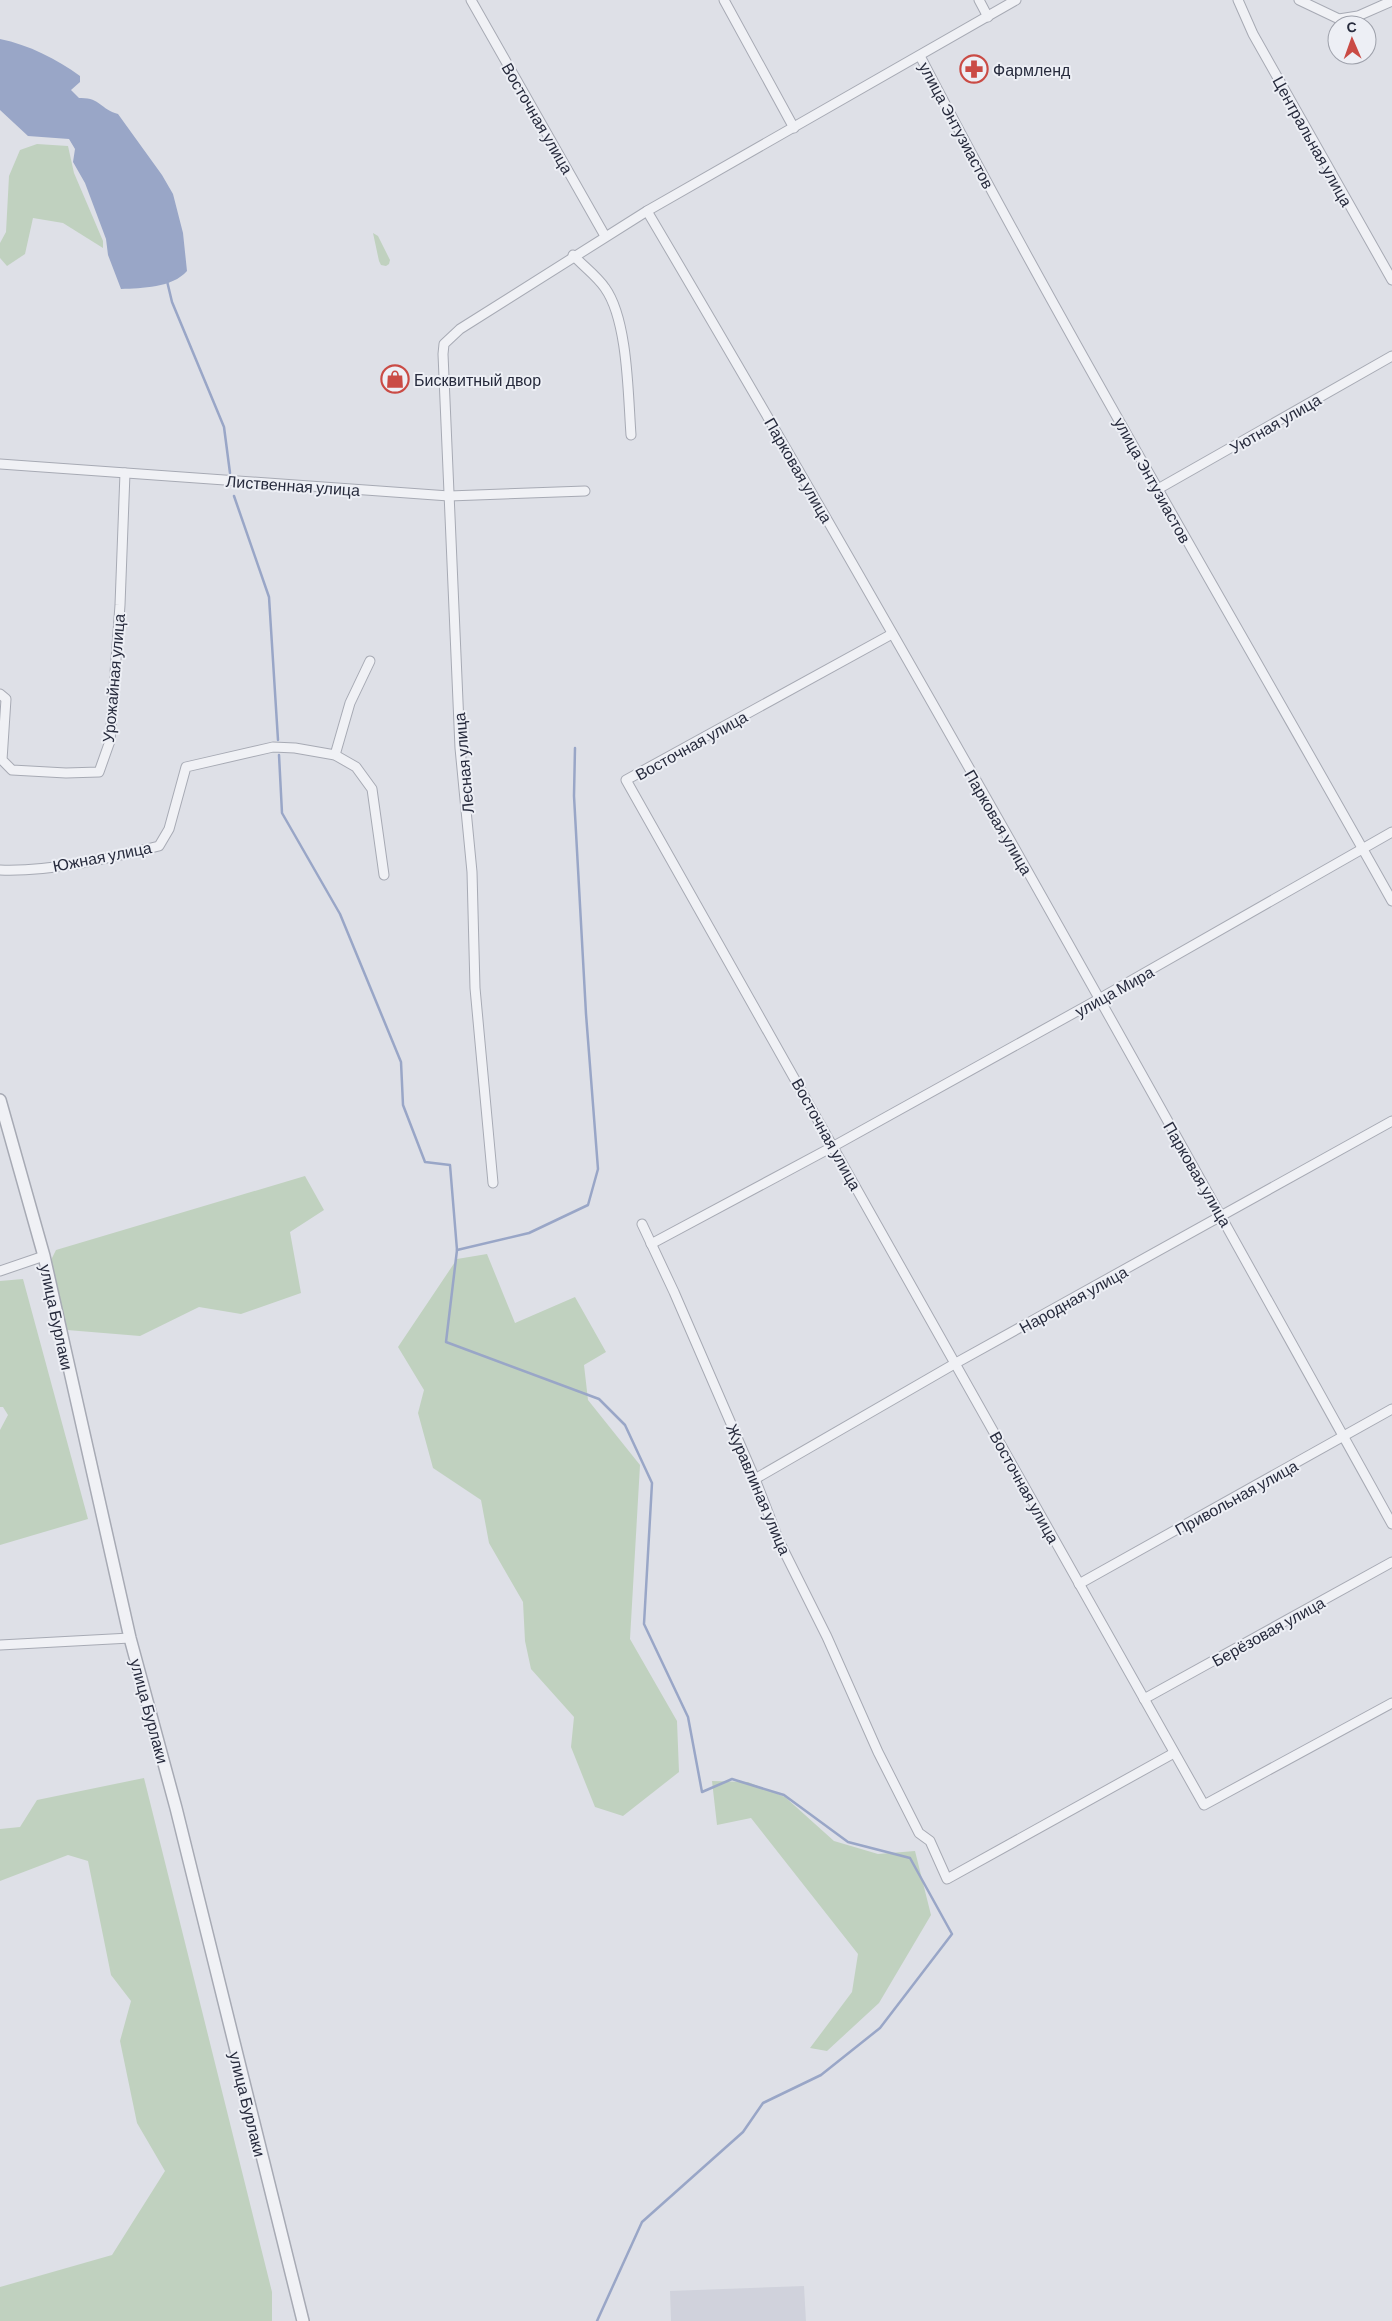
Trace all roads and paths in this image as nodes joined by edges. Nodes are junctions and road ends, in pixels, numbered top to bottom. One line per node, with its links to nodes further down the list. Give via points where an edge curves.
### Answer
1 (471, 0): 12 (street, Восточная улица)
2 (724, 0): 10 (street)
3 (979, 0): 8 (street)
4 (1016, 0): 8 (street)
5 (1238, 0): 14 (street, Центральная улица, via 1253,34)
6 (1299, 0): 7 (street, via 1339,19 1358,16)
7 (1392, 1)
8 (988, 17): 9 (street)
9 (920, 56): 10 (street); 19 (street, улица Энтузиастов)
10 (794, 128): 11 (street)
11 (647, 211): 12 (street); 22 (street, Парковая улица, via 746,376)
12 (605, 236): 13 (street)
13 (573, 256): 16 (street, via 605,288 615,308 623,344); 21 (street, Лесная улица, via 460,329 444,344)
14 (1392, 280)
15 (1392, 356): 19 (street, Уютная улица)
16 (631, 435)
17 (0, 464): 18 (street, Лиственная улица)
18 (125, 473): 21 (street, Лиственная улица); 24 (street, Урожайная улица, via 110,741 99,772 12,770 2,760 6,698)
19 (1158, 489): 27 (street, улица Энтузиастов)
20 (585, 491): 21 (street, Лиственная улица)
21 (449, 496): 35 (street, Лесная улица, via 460,748 472,872 475,988)
22 (892, 634): 31 (street, Парковая улица); 34 (street, Восточная улица, via 626,780)
23 (370, 661): 25 (street, via 350,702)
24 (0, 694)
25 (335, 755): 28 (street, Южная улица, via 273,748 186,767 169,829 160,846 94,860 19,871); 29 (street, Южная улица, via 356,767 372,789)
26 (1392, 832): 27 (street, улица Мира)
27 (1363, 848): 30 (street, улица Энтузиастов); 31 (street, улица Мира)
28 (0, 870)
29 (384, 875)
30 (1392, 901)
31 (1100, 999): 34 (street, улица Мира); 36 (street, Парковая улица)
32 (0, 1100): 39 (street, улица Бурлаки)
33 (1392, 1121): 36 (street, Народная улица)
34 (834, 1146): 38 (street, улица Мира); 41 (street, Восточная улица)
35 (493, 1183)
36 (1223, 1216): 41 (street, Народная улица); 43 (street, Парковая улица)
37 (642, 1224): 38 (street, Журавлиная улица)
38 (651, 1244): 44 (street, Журавлиная улица)
39 (44, 1256): 40 (street); 48 (street, улица Бурлаки)
40 (0, 1271)
41 (956, 1363): 44 (street, Народная улица); 47 (street, Восточная улица)
42 (1392, 1409): 43 (street, Привольная улица)
43 (1344, 1437): 45 (street, Парковая улица); 47 (street, Привольная улица)
44 (755, 1479): 52 (street, Журавлиная улица, via 779,1541 827,1637 878,1752 919,1833 930,1841 947,1878)
45 (1392, 1524)
46 (1392, 1562): 50 (street, Берёзовая улица)
47 (1079, 1584): 50 (street, Восточная улица)
48 (130, 1638): 49 (street); 53 (street, улица Бурлаки, via 176,1808)
49 (0, 1645)
50 (1144, 1699): 52 (street, Восточная улица)
51 (1392, 1703): 52 (street, Восточная улица, via 1204,1805)
52 (1174, 1753)
53 (303, 2321)

